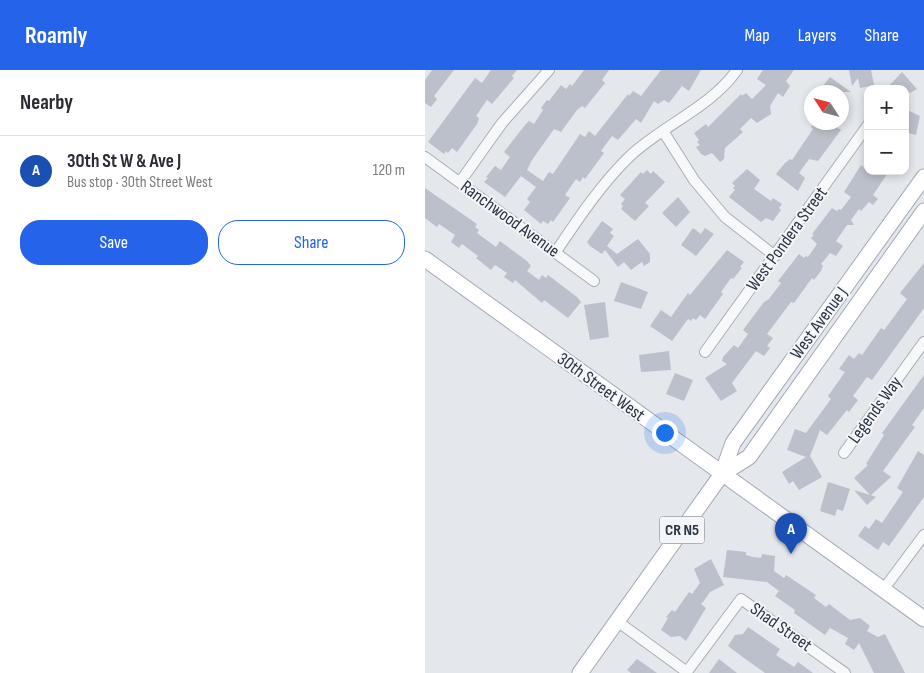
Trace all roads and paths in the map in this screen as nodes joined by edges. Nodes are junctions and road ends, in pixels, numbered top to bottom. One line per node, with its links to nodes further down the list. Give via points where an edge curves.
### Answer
1 (549, 70): 6 (street, via 502,123)
2 (737, 70): 4 (street, via 701,105)
3 (864, 130): 10 (street, West Pondera Street)
4 (663, 131): 9 (street, via 631,156 608,180); 10 (street, via 694,180 725,218)
5 (425, 157): 6 (street, Ranchwood Avenue)
6 (460, 182): 9 (street, Ranchwood Avenue)
7 (922, 185): 16 (main road, West Avenue J, via 733,443)
8 (924, 211): 16 (main road, West Avenue J, via 749,457)
9 (555, 252): 12 (street, Ranchwood Avenue)
10 (775, 256): 14 (street, West Pondera Street)
11 (425, 259): 16 (main road, 30th Street West)
12 (595, 281)
13 (924, 342): 15 (street, Legends Way)
14 (705, 352)
15 (844, 453)
16 (721, 474): 18 (main road, 30th Street West); 20 (main road, West Avenue J / CR N5)
17 (924, 535): 18 (street)
18 (883, 590): 19 (main road, 30th Street West)
19 (924, 619)
20 (617, 621): 21 (street); 22 (main road, West Avenue J / CR N5)
21 (687, 672): 23 (street, Shad Street, via 741,599)
22 (580, 673)
23 (845, 673)

